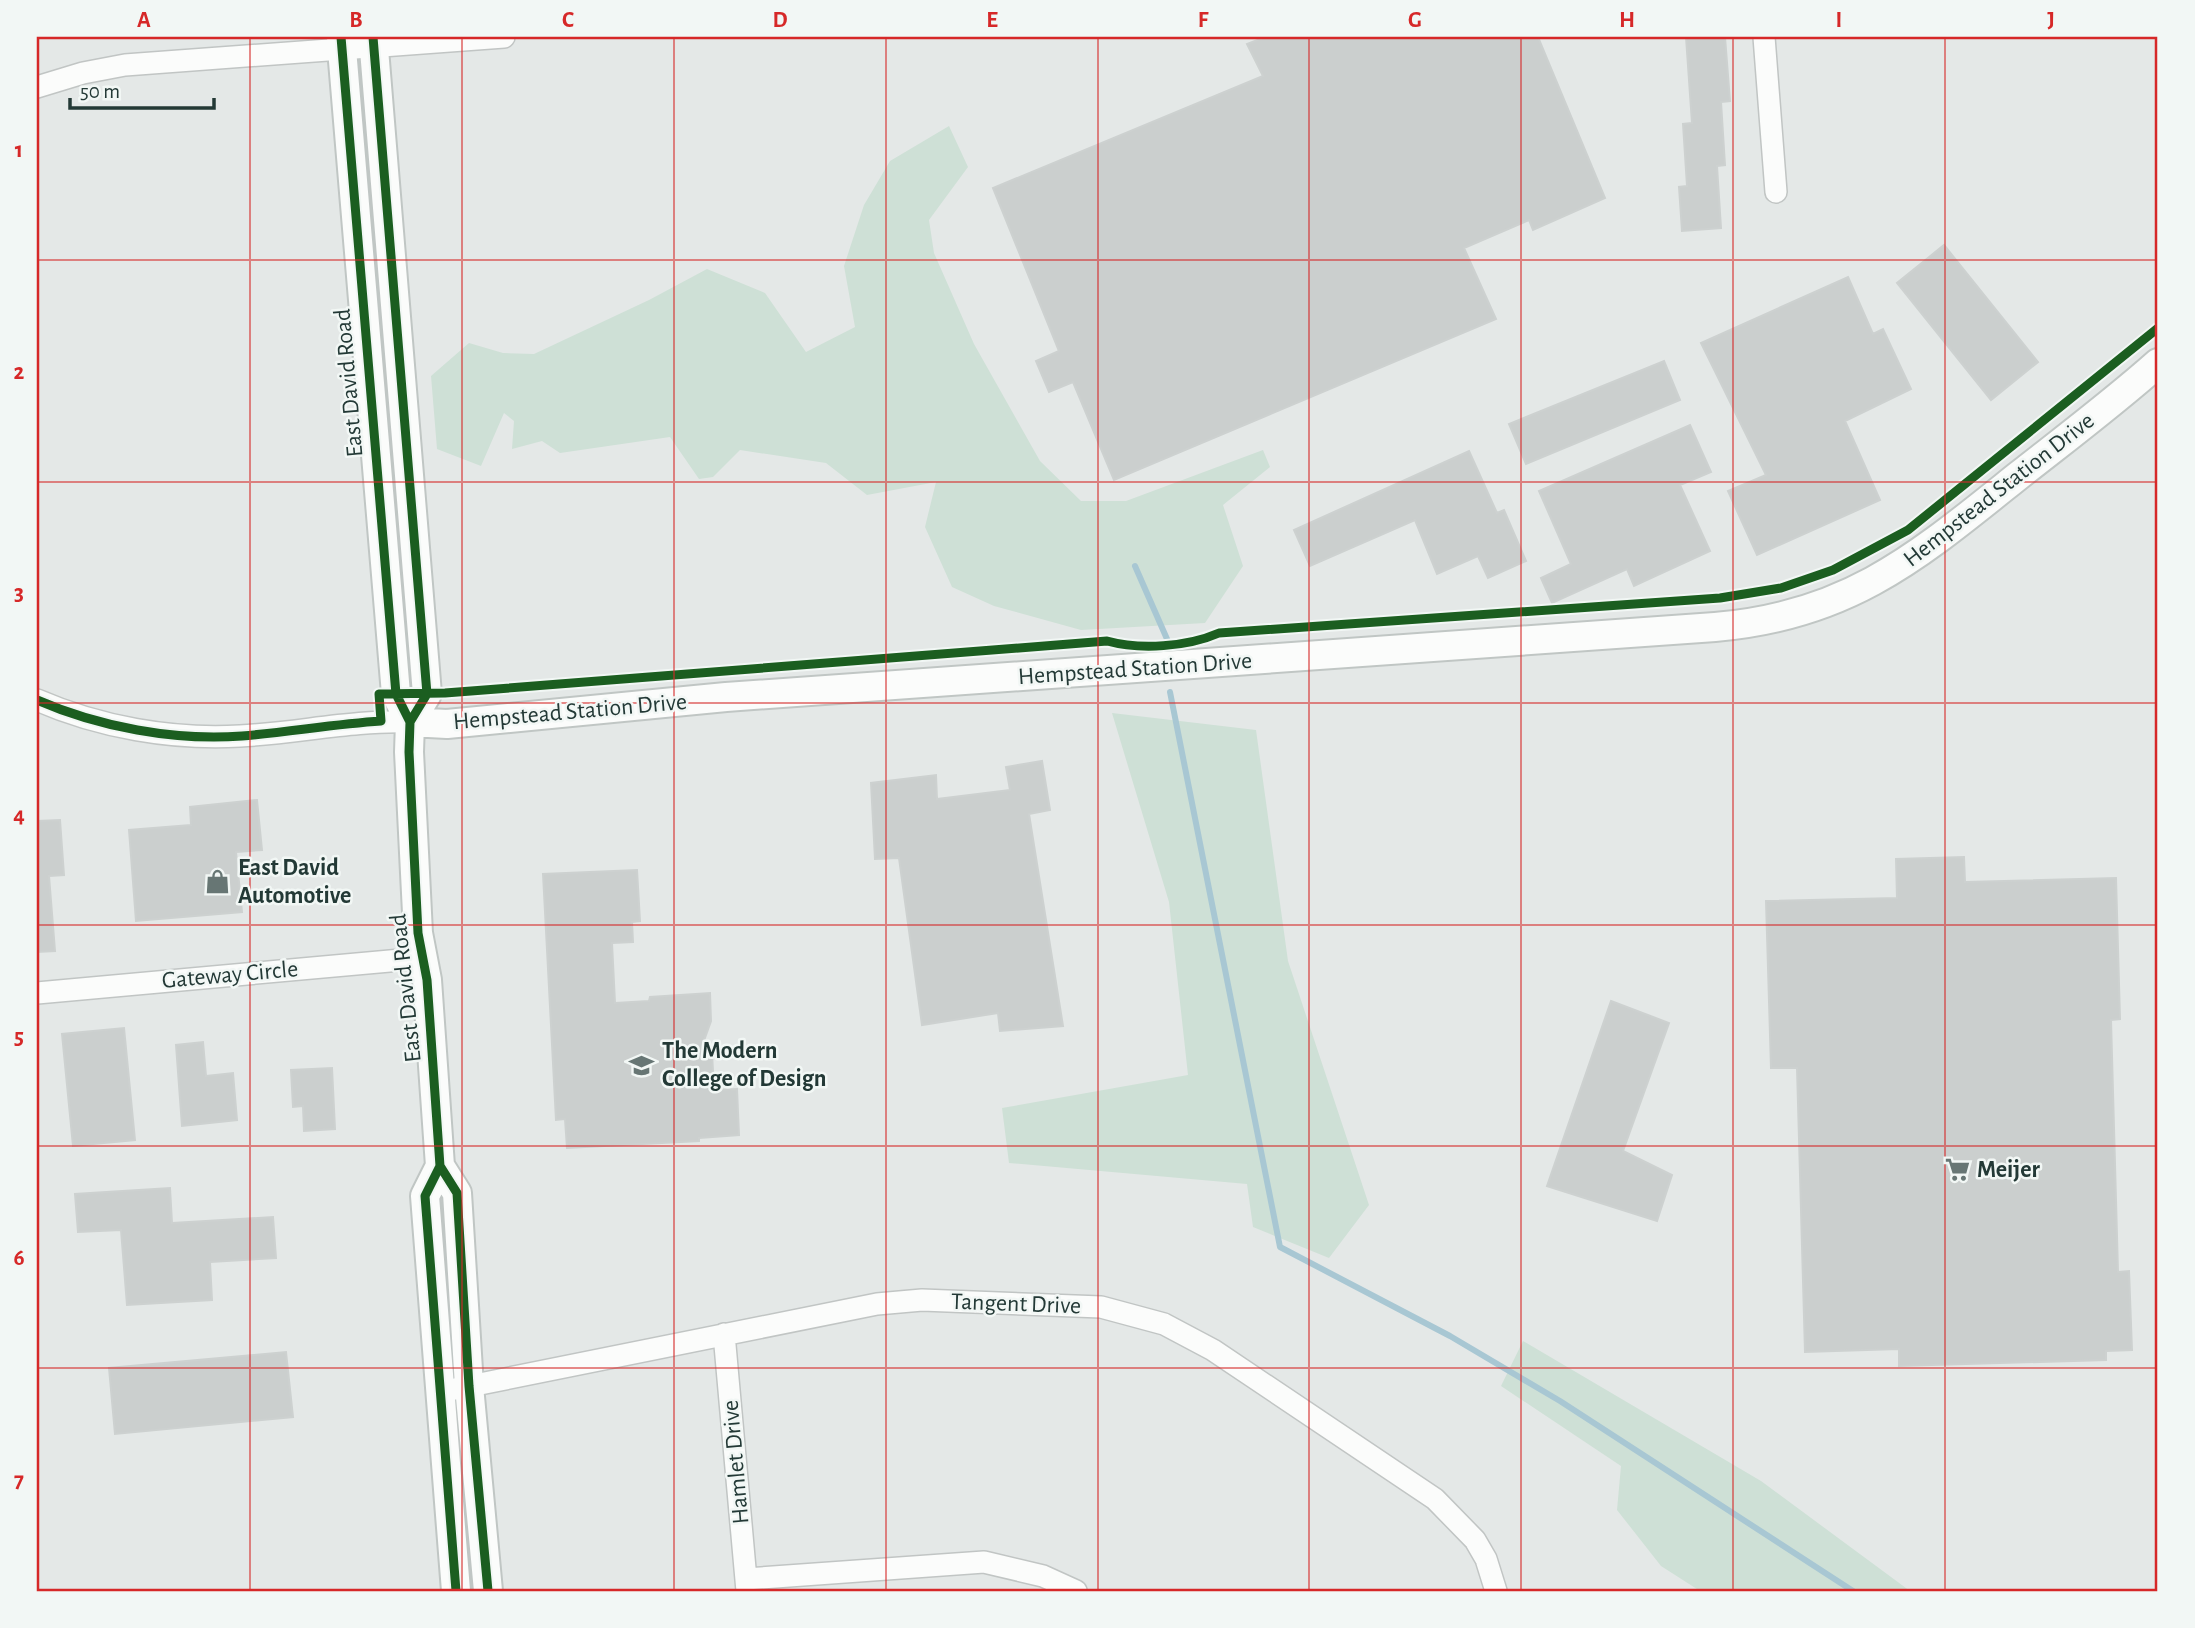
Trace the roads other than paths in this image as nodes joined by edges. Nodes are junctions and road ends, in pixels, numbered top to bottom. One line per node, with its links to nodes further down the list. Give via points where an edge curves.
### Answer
1 (503, 37): 3 (street)
2 (1764, 37): 6 (street)
3 (373, 42): 4 (street); 9 (street, East David Road, via 428,694)
4 (342, 43): 5 (street, via 125,65); 9 (street, East David Road, via 396,694)
5 (37, 87)
6 (1776, 192)
7 (2158, 363): 9 (street, Hempstead Station Drive, via 1944,538 1900,568 1822,604 1780,617 1715,627 726,697 447,724)
8 (37, 700): 9 (street, Hempstead Station Drive, via 93,720 192,736)
9 (411, 722): 10 (street, East David Road, via 418,933)
10 (423, 958): 11 (street, Gateway Circle); 12 (street, East David Road)
11 (37, 993)
12 (440, 1166): 14 (street, East David Road, via 457,1193); 15 (street, via 425,1196)
13 (724, 1334): 14 (street, Tangent Drive); 16 (street, Hamlet Drive); 20 (street, Tangent Drive, via 877,1304 922,1300 1075,1305 1133,1313 1213,1350 1435,1499 1475,1540)
14 (469, 1386): 15 (street, Tangent Drive); 17 (street, East David Road)
15 (439, 1392): 18 (street)
16 (747, 1585): 19 (street, via 984,1562 1043,1576)
17 (488, 1589): 18 (street)
18 (453, 1591)
19 (1076, 1591)
20 (1496, 1591)

